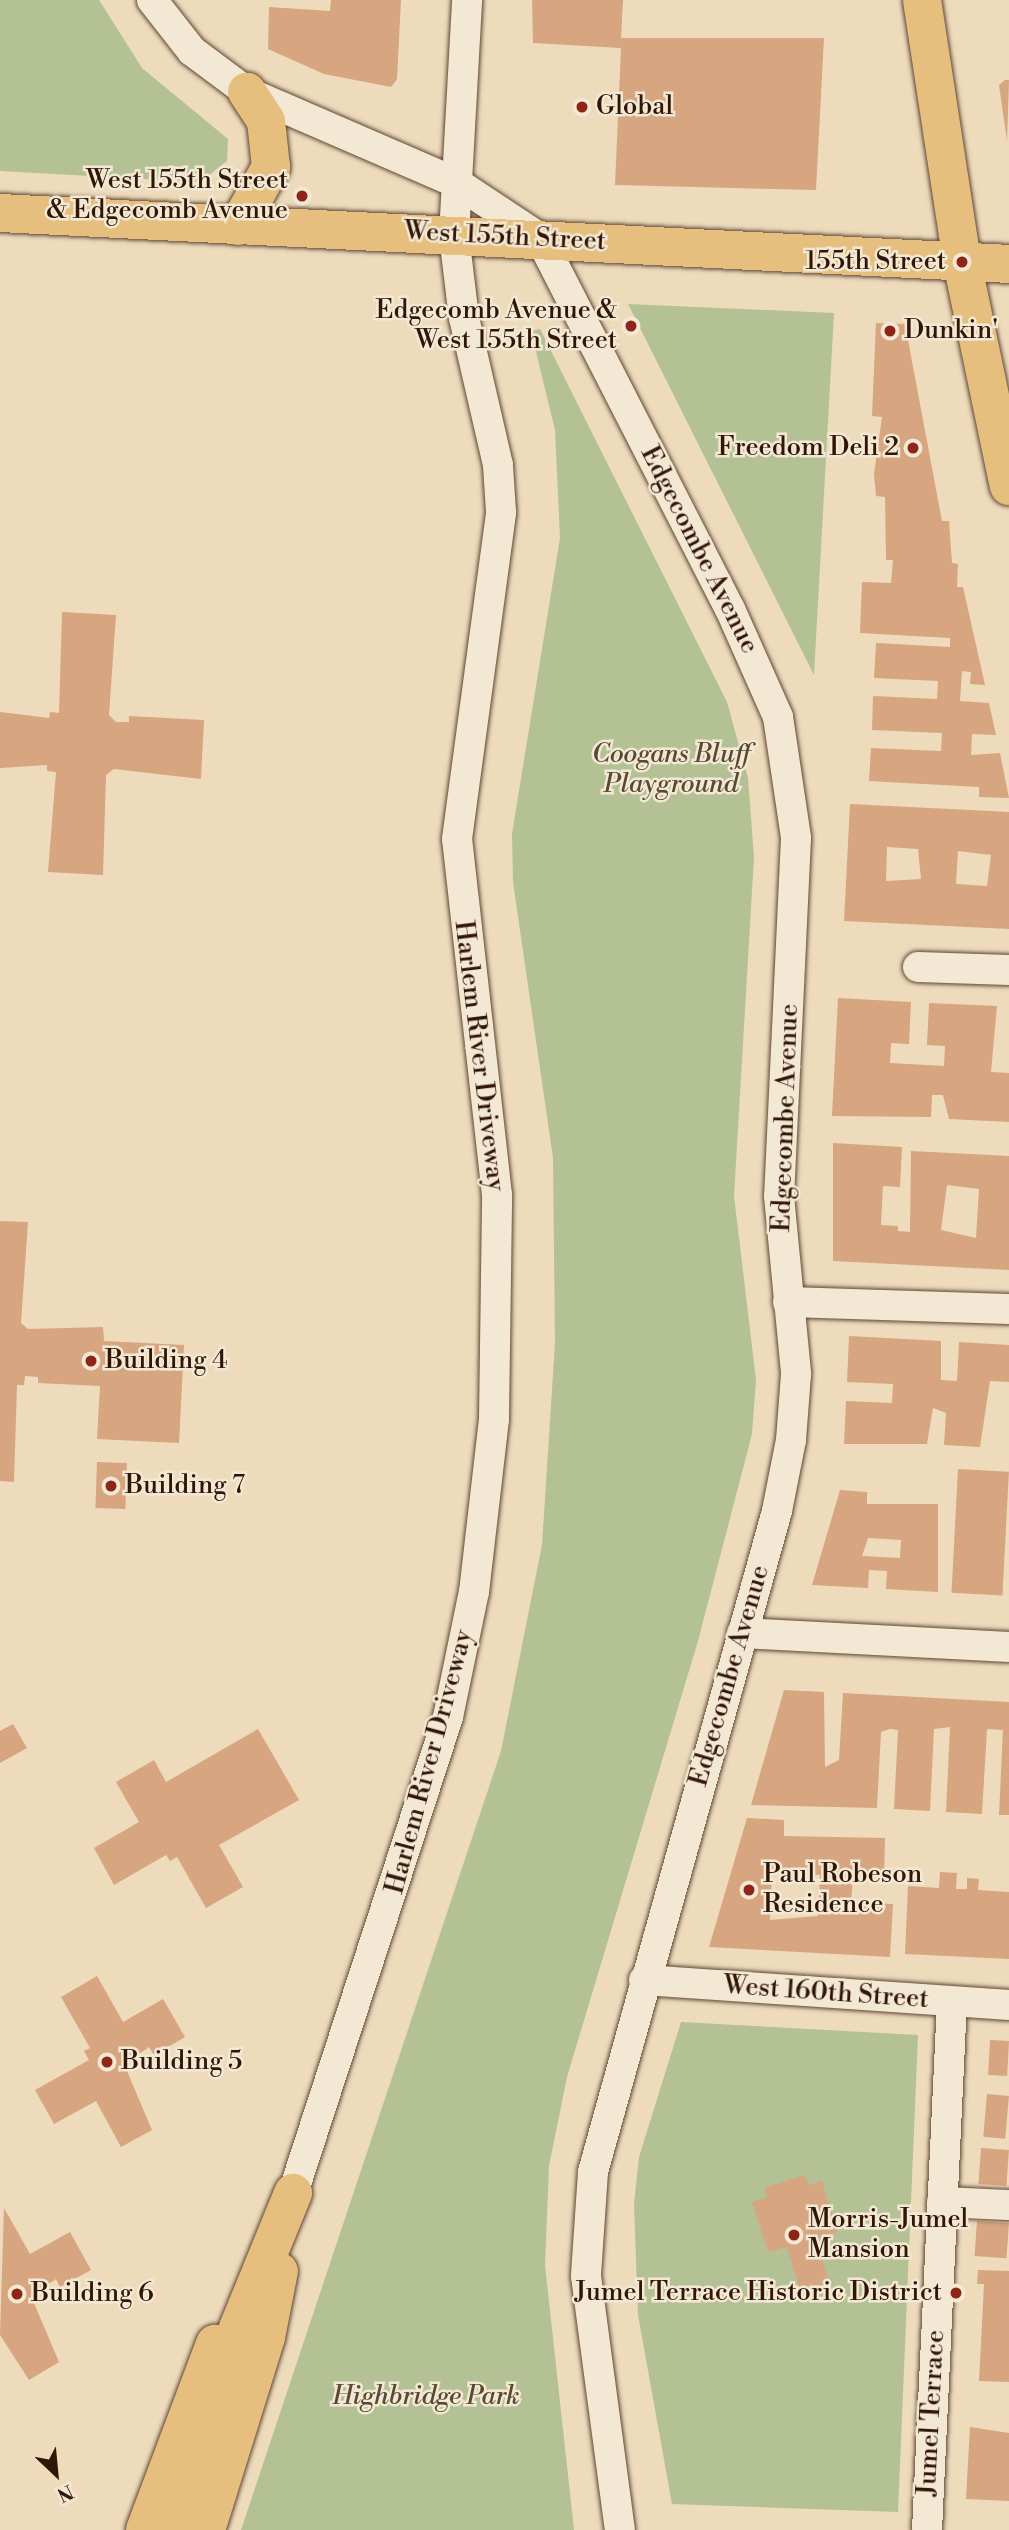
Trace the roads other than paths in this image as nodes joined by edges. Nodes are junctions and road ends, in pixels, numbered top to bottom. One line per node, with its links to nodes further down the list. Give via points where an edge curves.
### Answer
1 (152, 0): 4 (street, Edgecombe Avenue, via 192,51)
2 (467, 0): 5 (street, Harlem River Driveway)
3 (922, 0): 10 (main road)
4 (247, 92): 5 (street, Edgecombe Avenue); 7 (main road, via 266,121 271,167)
5 (457, 183): 8 (street, Harlem River Driveway); 9 (street, Edgecombe Avenue)
6 (0, 215): 7 (main road, West 155th Street)
7 (238, 226): 8 (main road, West 155th Street)
8 (454, 235): 9 (main road, West 155th Street); 22 (street, Harlem River Driveway, via 464,318 500,490 497,573 457,839 497,1195 494,1419 474,1592 447,1717)
9 (540, 238): 10 (main road, West 155th Street); 15 (street, Edgecombe Avenue, via 730,609 778,717 796,838 779,1196)
10 (962, 262): 11 (main road, West 155th Street); 12 (main road)
11 (1009, 264)
12 (1009, 486)
13 (918, 967): 14 (street)
14 (1009, 970)
15 (788, 1302): 16 (street); 17 (street, Edgecombe Avenue, via 796,1374 791,1440)
16 (1009, 1309)
17 (741, 1633): 18 (street); 19 (street, Edgecombe Avenue)
18 (1009, 1647)
19 (644, 1980): 20 (street, West 160th Street); 28 (street, Edgecombe Avenue, via 593,2172 586,2276)
20 (952, 2002): 21 (street, West 160th Street); 23 (street, Jumel Terrace)
21 (1009, 2005)
22 (293, 2193): 25 (main road, via 225,2319); 26 (main road, via 238,2328); 27 (main road, via 266,2337)
23 (942, 2202): 24 (street); 29 (street, Jumel Terrace)
24 (1009, 2205)
25 (145, 2530)
26 (172, 2530)
27 (206, 2530)
28 (620, 2530)
29 (927, 2530)

